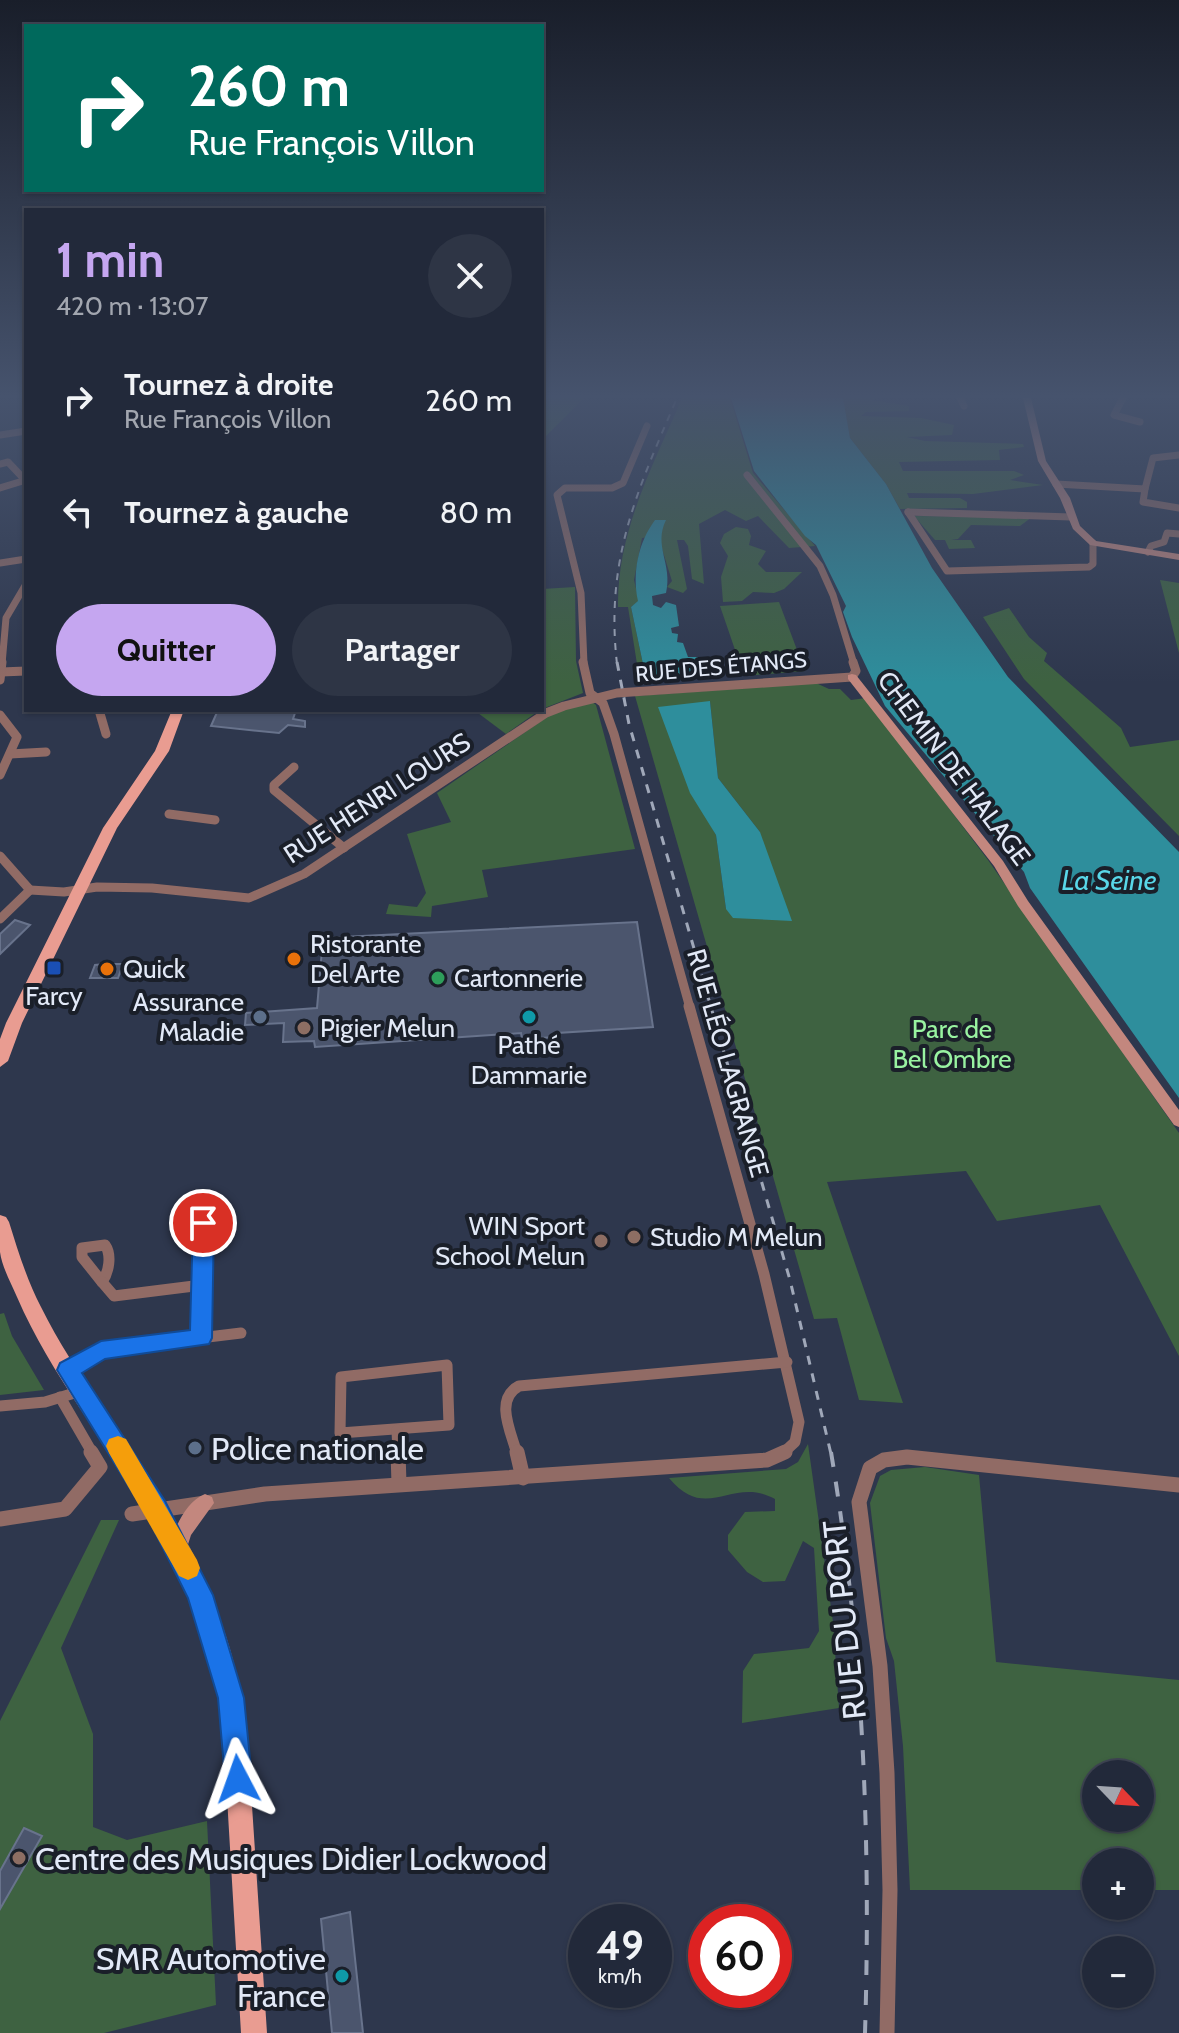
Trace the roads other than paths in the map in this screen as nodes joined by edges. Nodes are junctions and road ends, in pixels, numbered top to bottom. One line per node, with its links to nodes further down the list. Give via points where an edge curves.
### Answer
1 (560, 493): 19 (street, RUE LÉO LAGRANGE, via 564,538 581,593 582,655)
2 (759, 493): 17 (street, CHEMIN DE HALAGE, via 812,552 829,582 856,671)
3 (1060, 493): 6 (street)
4 (1144, 493): 5 (street, via 1143,502)
5 (1179, 508)
6 (1070, 512): 8 (street, via 1076,527); 8 (street, via 908,512 947,571 1089,567)
7 (1179, 534): 9 (street, via 1167,533 1164,542)
8 (1093, 543): 9 (street)
9 (1148, 552): 10 (street)
10 (1179, 557)
11 (24, 559): 12 (street)
12 (0, 563)
13 (24, 587): 14 (street, via 6,618)
14 (0, 658): 16 (street)
15 (24, 671): 16 (street)
16 (1, 672): 18 (street)
17 (852, 677): 19 (street, RUE DES ÉTANGS); 36 (street, CHEMIN DE HALAGE, via 999,864)
18 (0, 680)
19 (593, 696): 30 (street, RUE HENRI LOURS, via 546,713); 43 (street, RUE LÉO LAGRANGE, via 603,703 614,734)
20 (100, 712): 23 (street)
21 (177, 712): 33 (main road, via 162,751 110,828)
22 (0, 715): 25 (street, via 17,737)
23 (106, 734)
24 (46, 752): 25 (street)
25 (10, 754): 27 (street)
26 (294, 767): 30 (street, via 274,790)
27 (0, 775)
28 (169, 814): 29 (street)
29 (215, 820)
30 (344, 848): 33 (street, RUE HENRI LOURS, via 304,874 249,898 152,888)
31 (0, 856): 32 (street)
32 (30, 890): 33 (street, RUE HENRI LOURS); 34 (street)
33 (78, 890): 35 (main road)
34 (0, 919)
35 (0, 1061)
36 (1179, 1121)
37 (0, 1222): 44 (main road, via 26,1299)
38 (203, 1235): 40 (street)
39 (102, 1282): 40 (street, via 114,1296)
40 (202, 1285): 42 (street)
41 (241, 1333): 42 (street)
42 (201, 1338): 44 (street, via 101,1350)
43 (787, 1362): 48 (street, RUE LÉO LAGRANGE, via 799,1431 781,1456); 48 (street, via 519,1386 504,1402)
44 (68, 1370): 45 (main road)
45 (71, 1394): 46 (street); 52 (main road); 54 (street, via 100,1467 65,1509)
46 (0, 1406)
47 (397, 1430): 47 (street, via 449,1425 447,1365 341,1377 340,1433); 49 (street)
48 (523, 1478): 49 (street)
49 (399, 1484): 51 (street)
50 (1179, 1485): 57 (street, RUE DU PORT, via 907,1457 870,1468 859,1502 880,1666 887,1773)
51 (205, 1503): 52 (street); 55 (street, via 183,1531)
52 (156, 1508): 53 (street); 55 (main road)
53 (132, 1514)
54 (0, 1519)
55 (178, 1548): 56 (main road, via 200,1595 231,1698)
56 (254, 2033)
57 (887, 2033)

